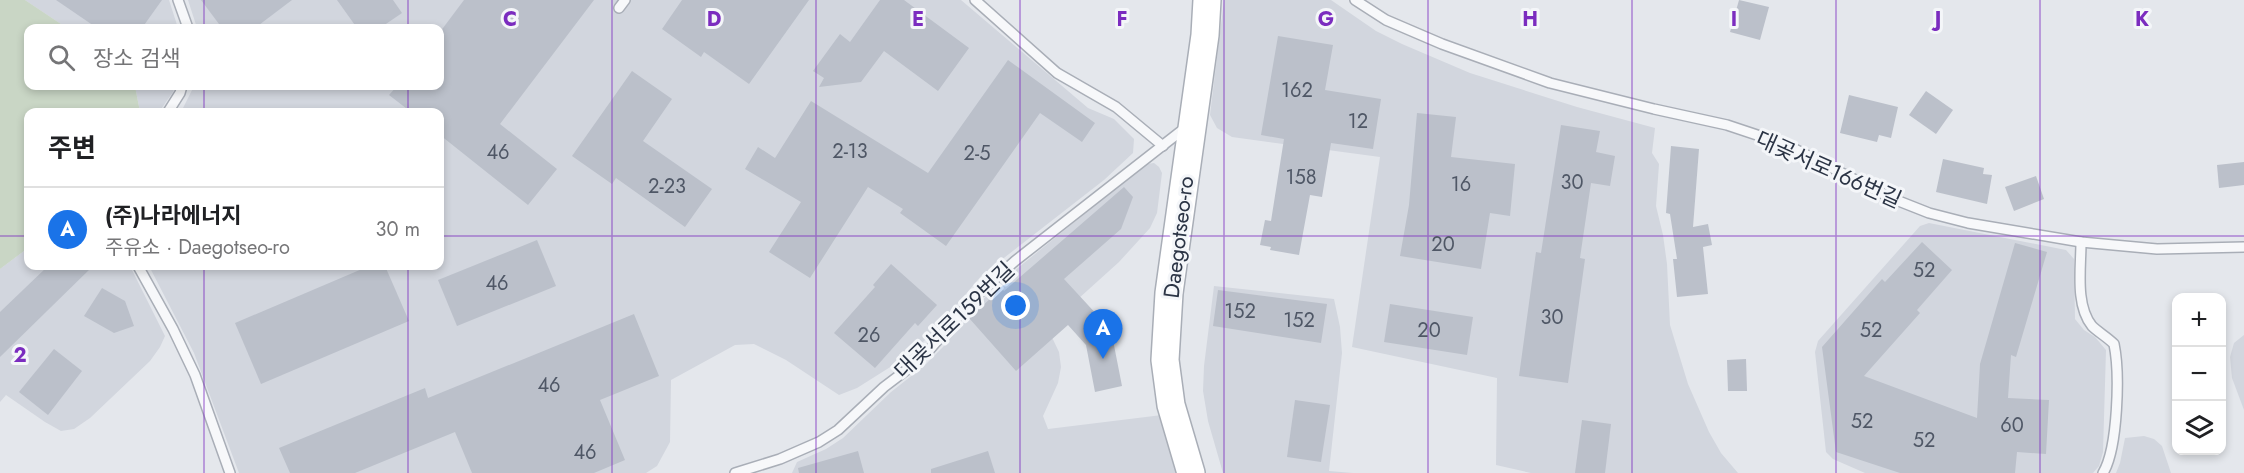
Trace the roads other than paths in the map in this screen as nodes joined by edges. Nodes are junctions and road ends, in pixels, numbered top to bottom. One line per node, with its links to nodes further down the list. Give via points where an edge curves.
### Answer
1 (178, 0): 7 (lane)
2 (625, 0): 6 (lane)
3 (975, 0): 11 (lane, via 1058,73 1116,107)
4 (1207, 0): 10 (street, Daegotseo-ro)
5 (1355, 0): 12 (lane, 대곶서로166번길, via 1386,20 1442,44 1550,83 1727,125 1787,145 1929,213)
6 (619, 8)
7 (187, 24)
8 (181, 90): 9 (lane)
9 (171, 108)
10 (1193, 122): 11 (lane, 대곶서로159번길); 17 (street, Daegotseo-ro, via 1169,293 1165,360 1172,405)
11 (1163, 146): 16 (lane, 대곶서로159번길, via 977,295 930,349 838,430 789,455)
12 (2081, 243): 13 (lane, 대곶서로166번길, via 2157,249); 18 (lane, via 2080,285 2085,315 2114,344 2117,357 2114,438)
13 (2244, 247)
14 (140, 270): 15 (lane, via 195,375)
15 (230, 473)
16 (735, 473)
17 (1191, 473)
18 (2103, 473)

